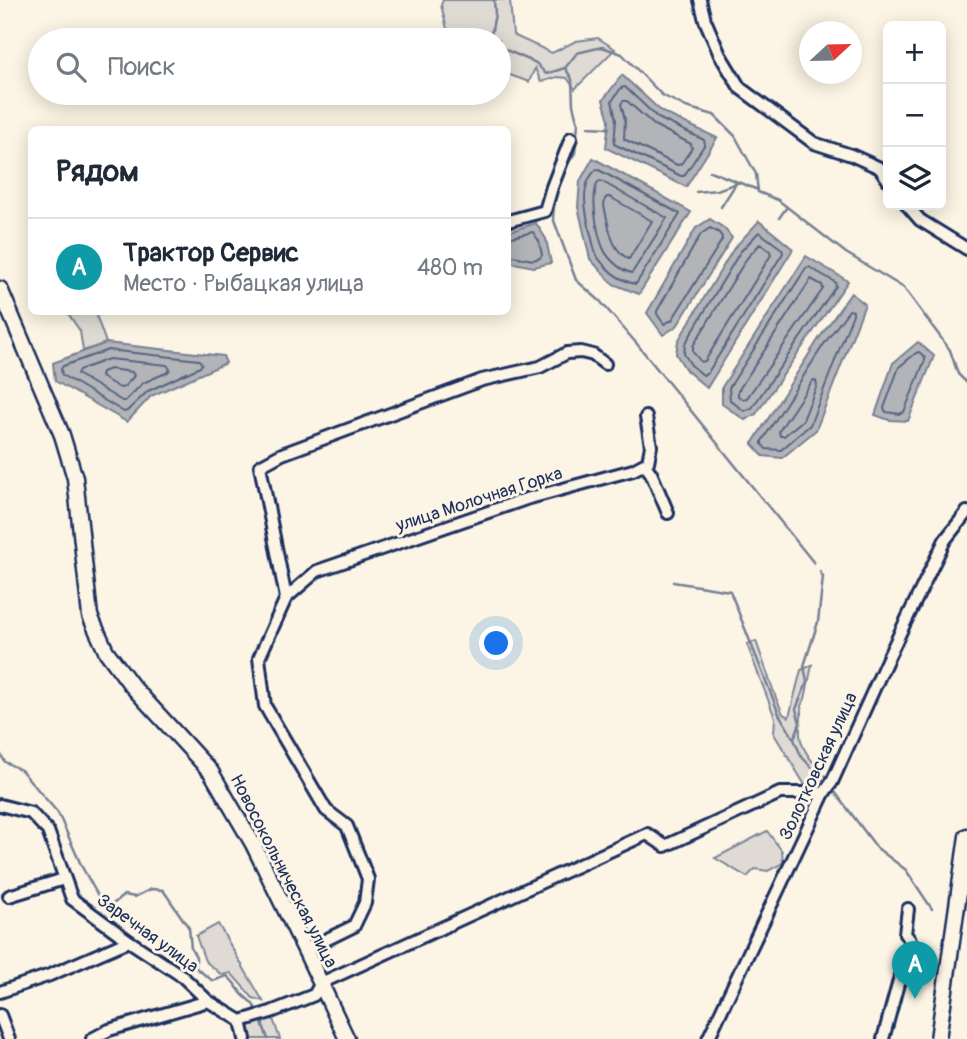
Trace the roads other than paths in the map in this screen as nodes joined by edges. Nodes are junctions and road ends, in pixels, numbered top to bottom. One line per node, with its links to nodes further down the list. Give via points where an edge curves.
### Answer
1 (700, 0): 3 (street, via 720,55 740,88 814,143 851,155)
2 (571, 138): 5 (street, via 545,211)
3 (883, 172)
4 (911, 210): 6 (street)
5 (511, 220)
6 (967, 249)
7 (0, 289): 22 (main road, Новосокольническая улица, via 62,435 75,478 90,616 106,651 211,772)
8 (604, 364): 13 (street, via 593,355 566,353 540,367 482,380 260,466)
9 (646, 417): 10 (street, via 650,446)
10 (644, 464): 12 (street); 13 (street, улица Молочная Горка, via 526,499 317,572)
11 (967, 512): 14 (street, Золотковская улица, via 945,540)
12 (668, 513)
13 (286, 598): 22 (street, via 259,658 265,706 326,810 346,826 369,879 354,926)
14 (827, 789): 23 (street, Новосокольническая улица, via 780,793 665,846 647,834); 33 (street, Золотковская улица)
15 (0, 805): 17 (street, Заречная улица, via 31,813 48,831)
16 (967, 836): 19 (main road)
17 (64, 879): 18 (street); 21 (street, Заречная улица, via 72,899)
18 (9, 897)
19 (962, 907): 35 (main road)
20 (908, 909): 34 (street, via 905,934 910,940)
21 (129, 941): 24 (street); 25 (street, Заречная улица, via 182,976)
22 (306, 950): 23 (main road, Новосокольническая улица)
23 (321, 983): 27 (street, via 314,995); 32 (main road, Новосокольническая улица)
24 (0, 992)
25 (208, 1001): 27 (street, Заречная улица); 28 (street)
26 (0, 1015): 29 (street)
27 (241, 1021): 31 (street)
28 (110, 1035): 30 (street)
29 (9, 1039)
30 (92, 1039)
31 (245, 1039)
32 (347, 1039)
33 (708, 1039)
34 (883, 1039)
35 (938, 1039)

